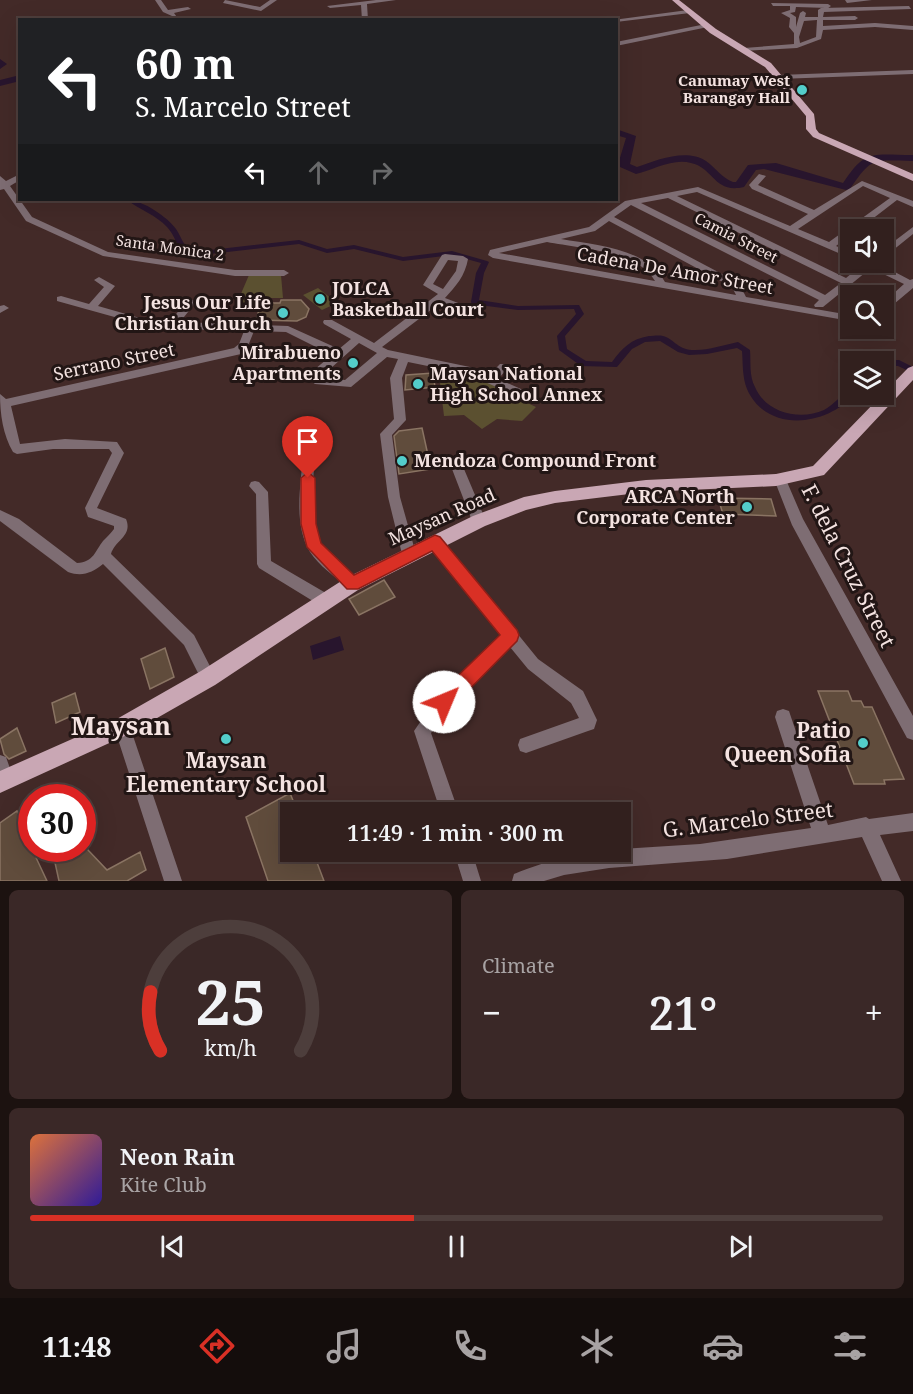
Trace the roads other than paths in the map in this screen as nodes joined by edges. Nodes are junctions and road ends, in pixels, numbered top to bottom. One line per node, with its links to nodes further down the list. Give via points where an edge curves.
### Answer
1 (158, 0): 18 (street)
2 (274, 0): 7 (street, via 261,9)
3 (393, 0): 8 (street)
4 (675, 0): 19 (main road)
5 (846, 0): 6 (street); 10 (street)
6 (869, 0)
7 (225, 2)
8 (364, 4): 12 (street); 23 (street)
9 (773, 4): 11 (street)
10 (854, 4): 15 (street); 16 (street)
11 (792, 5): 13 (street); 33 (street, via 793,11 784,13 793,17 792,27)
12 (330, 6)
13 (805, 6): 14 (street); 27 (street)
14 (814, 6): 15 (street); 24 (street)
15 (861, 7): 16 (street); 21 (street)
16 (907, 8): 20 (street); 21 (street)
17 (188, 9): 18 (street)
18 (168, 12): 22 (street)
19 (688, 12): 26 (street); 30 (main road)
20 (889, 16): 21 (street); 29 (street)
21 (873, 17): 25 (street); 25 (street, via 834,13); 28 (street); 28 (street, via 823,9); 31 (street); 31 (street)
22 (174, 18)
23 (365, 18)
24 (811, 19): 27 (street); 28 (street); 32 (street)
25 (831, 19): 28 (street)
26 (618, 20)
27 (802, 20): 33 (street)
28 (821, 23): 34 (street)
29 (910, 25): 31 (street)
30 (706, 26): 35 (street); 37 (main road)
31 (895, 26)
32 (809, 30)
33 (797, 35): 34 (street); 36 (street)
34 (817, 39): 36 (street)
35 (618, 44)
36 (799, 45): 37 (street)
37 (744, 50): 39 (main road, via 765,62)
38 (913, 72): 39 (street)
39 (779, 77): 42 (main road, via 811,116 813,132)
40 (762, 176): 48 (street, via 755,187)
41 (18, 177): 43 (street)
42 (913, 178)
43 (2, 184): 60 (street, Santa Monica 2, via 29,219 106,254 235,273)
44 (667, 194): 46 (street); 53 (street, via 704,189); 64 (street)
45 (896, 197): 47 (street); 48 (street, via 862,183); 50 (street)
46 (632, 202): 49 (street); 52 (street, Camia Street)
47 (913, 204)
48 (815, 214): 53 (street)
49 (608, 217): 56 (street, via 591,229); 69 (street, via 736,285)
50 (866, 219)
51 (692, 222): 52 (street)
52 (683, 228): 70 (street, Camia Street)
53 (794, 228): 58 (street)
54 (913, 230): 57 (street)
55 (840, 238): 58 (street)
56 (543, 239): 66 (street, via 618,252 655,273); 66 (street, Cadena De Amor Street, via 493,255)
57 (894, 245)
58 (830, 246): 59 (street)
59 (840, 250)
60 (284, 273)
61 (857, 273): 64 (street)
62 (890, 273): 65 (street)
63 (99, 280): 72 (street, via 110,286)
64 (847, 282): 70 (street)
65 (912, 283): 67 (street)
66 (662, 285): 69 (street, Cadena De Amor Street)
67 (894, 298)
68 (61, 299): 72 (street)
69 (743, 300): 74 (street, Cadena De Amor Street)
70 (826, 300): 74 (street)
71 (191, 302): 77 (street)
72 (92, 306): 77 (street, via 146,324)
73 (470, 311): 80 (street, via 441,296)
74 (811, 311): 75 (street, Cadena De Amor Street)
75 (840, 316)
76 (328, 322): 79 (street)
77 (172, 326): 78 (street)
78 (251, 327): 81 (street, via 288,329); 87 (street, Serrano Street, via 237,351)
79 (358, 339): 80 (street); 81 (street)
80 (379, 350): 81 (street, via 360,376 347,384 315,380 315,374); 82 (street)
81 (340, 354)
82 (404, 358): 85 (street, via 470,371); 95 (street, via 396,378 400,420 386,434 394,497)
83 (504, 367): 85 (street)
84 (911, 373): 90 (main road, Maysan Road, via 818,471)
85 (490, 380): 86 (street)
86 (517, 392)
87 (3, 400): 96 (street, via 16,448 75,443 117,448 91,508 93,513 121,523 121,531 107,546)
88 (309, 454): 97 (street, via 308,524 315,547)
89 (458, 469): 93 (street)
90 (781, 481): 93 (main road, Maysan Road, via 648,486 555,497); 103 (street, F. dela Cruz Street, via 797,521)
91 (255, 486): 98 (street, via 262,492 264,564)
92 (0, 515): 96 (street, via 79,571)
93 (479, 520): 94 (main road, Maysan Road)
94 (435, 542): 95 (main road, Maysan Road); 99 (street)
95 (408, 554): 97 (main road, Maysan Road)
96 (104, 556): 100 (street, via 189,640)
97 (352, 584): 98 (main road, Maysan Road)
98 (325, 599): 100 (main road, Maysan Road)
99 (511, 635): 104 (street, via 532,664 577,697 589,720); 106 (street, via 444,702 422,730)
100 (208, 678): 102 (main road, Maysan Road)
101 (783, 717): 109 (street)
102 (122, 728): 105 (main road, Maysan Road); 111 (street)
103 (913, 732)
104 (526, 745)
105 (2, 775)
106 (446, 802)
107 (913, 822): 108 (street, G. Marcelo Street)
108 (866, 826): 109 (street, G. Marcelo Street); 114 (street)
109 (822, 834): 113 (street, G. Marcelo Street, via 701,853 583,862)
110 (466, 862): 112 (street)
111 (173, 881)
112 (472, 881)
113 (521, 881)
114 (891, 881)

